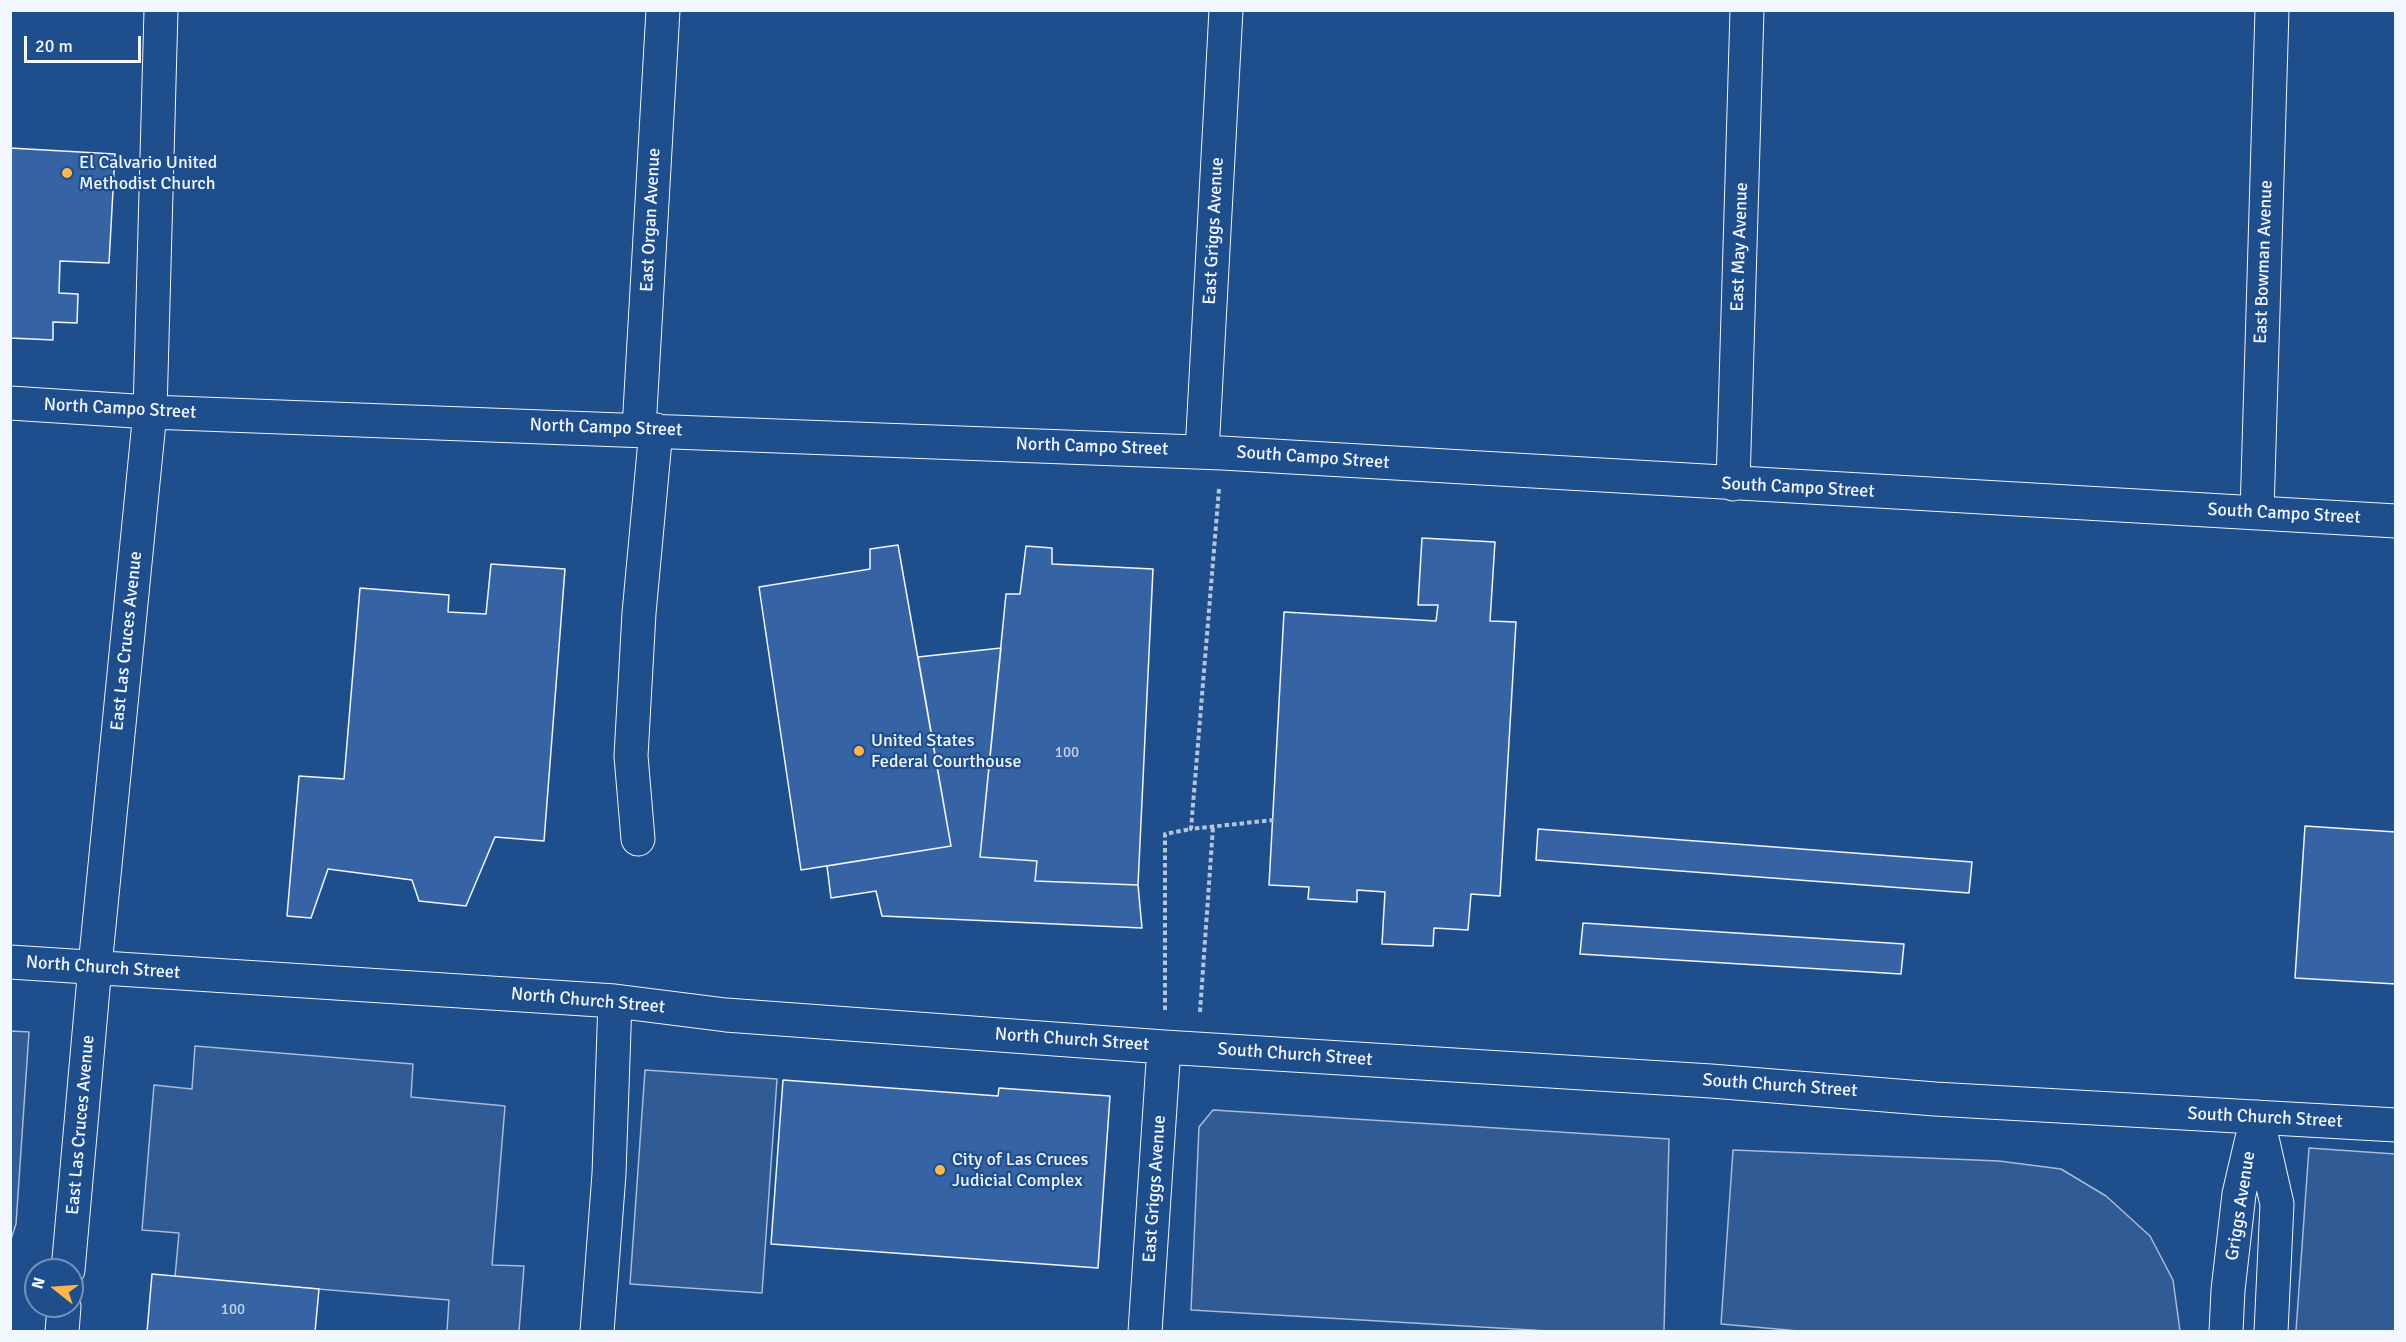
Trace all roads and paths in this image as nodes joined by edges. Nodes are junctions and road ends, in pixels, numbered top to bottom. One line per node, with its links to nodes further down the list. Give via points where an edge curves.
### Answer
1 (162, 10): 7 (street, East Las Cruces Avenue)
2 (663, 10): 8 (street, East Organ Avenue)
3 (1226, 10): 9 (street, East Griggs Avenue)
4 (1747, 10): 10 (street, East May Avenue)
5 (2272, 10): 11 (street, East Bowman Avenue)
6 (10, 402): 7 (street, North Campo Street)
7 (150, 412): 8 (street, North Campo Street); 18 (street, East Las Cruces Avenue)
8 (647, 430): 9 (street, North Campo Street); 16 (street, East Organ Avenue, via 631,756)
9 (1212, 452): 10 (street, South Campo Street); 15 (path)
10 (1733, 484): 11 (street, South Campo Street)
11 (2257, 513): 12 (street, South Campo Street)
12 (2396, 521)
13 (1273, 820): 14 (path)
14 (1213, 827): 15 (path); 22 (path)
15 (1191, 829): 19 (path, via 1165,834)
16 (638, 839)
17 (10, 962): 18 (street, North Church Street)
18 (95, 966): 20 (street, North Church Street); 25 (street, East Las Cruces Avenue)
19 (1166, 981)
20 (615, 1001): 21 (street, North Church Street, via 726,1015); 26 (street, via 609,1174)
21 (1164, 1047): 22 (street, South Church Street); 27 (street, East Griggs Avenue)
22 (1198, 1049): 23 (street, South Church Street)
23 (2257, 1117): 24 (street, South Church Street); 28 (street, Griggs Avenue, via 2239,1194); 29 (street, Griggs Avenue, via 2277,1204)
24 (2396, 1125)
25 (69, 1258)
26 (597, 1332)
27 (1145, 1332)
28 (2226, 1332)
29 (2271, 1332)

